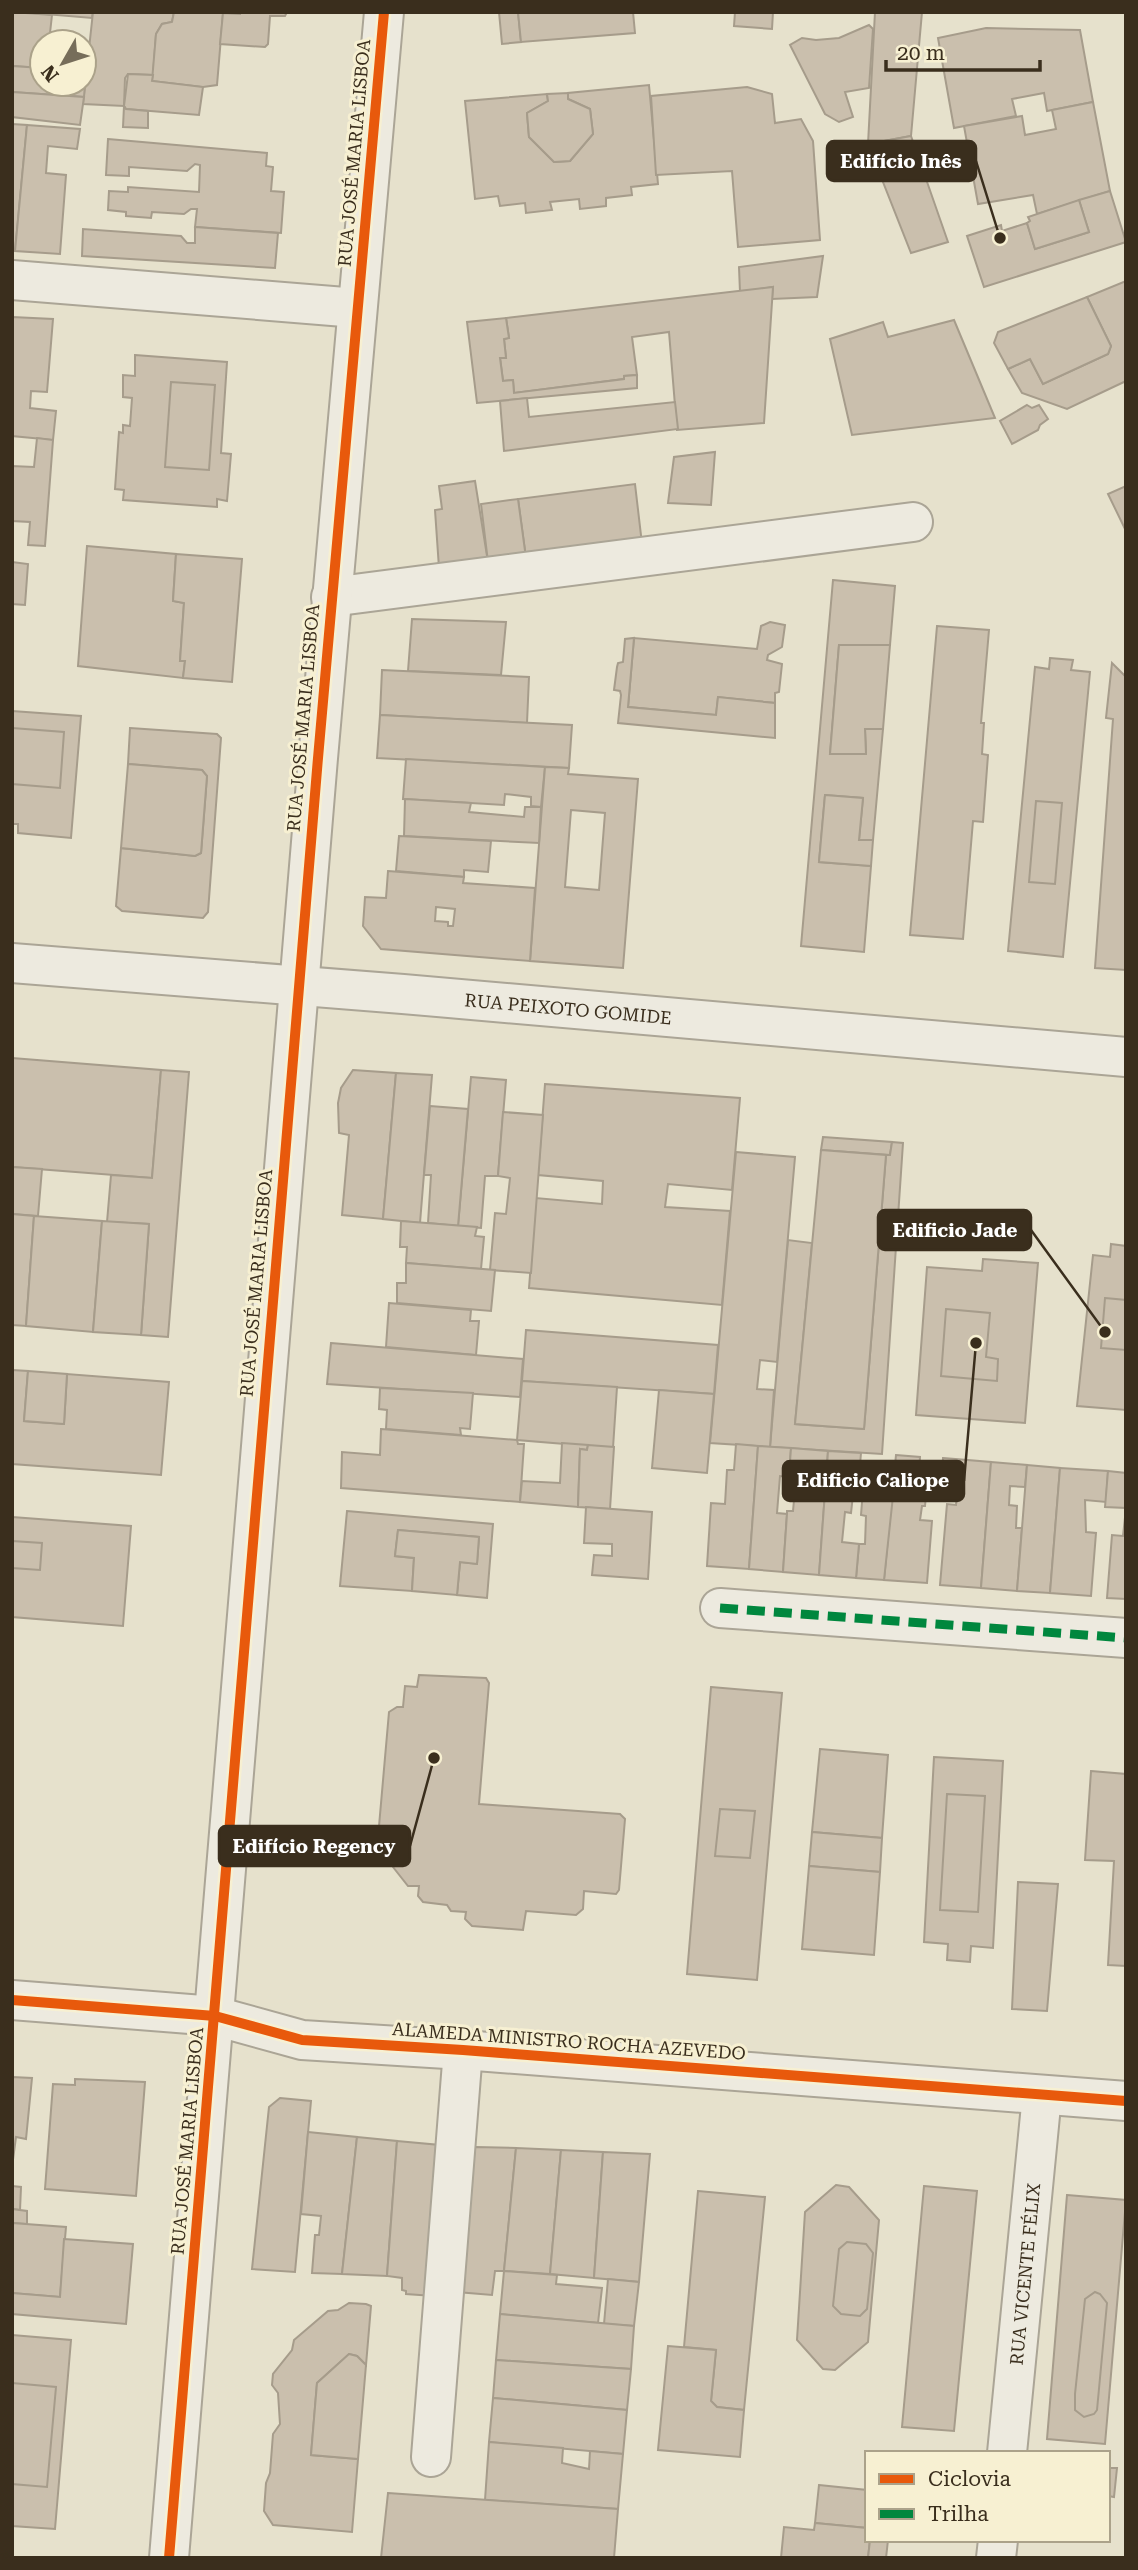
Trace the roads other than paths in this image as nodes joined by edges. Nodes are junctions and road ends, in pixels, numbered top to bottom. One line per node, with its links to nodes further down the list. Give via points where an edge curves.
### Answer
1 (384, 12): 3 (street, RUA JOSÉ MARIA LISBOA)
2 (12, 280): 3 (street)
3 (357, 308): 5 (street, RUA JOSÉ MARIA LISBOA)
4 (913, 522): 5 (street)
5 (331, 597): 7 (street, RUA JOSÉ MARIA LISBOA)
6 (12, 963): 7 (street, RUA PEIXOTO GOMIDE)
7 (299, 987): 8 (street, RUA PEIXOTO GOMIDE); 12 (street, RUA JOSÉ MARIA LISBOA)
8 (1126, 1057)
9 (720, 1608): 10 (street)
10 (1126, 1638)
11 (12, 2000): 12 (street, ALAMEDA MINISTRO ROCHA AZEVEDO)
12 (215, 2016): 13 (street, ALAMEDA MINISTRO ROCHA AZEVEDO, via 302,2040); 18 (street, RUA JOSÉ MARIA LISBOA)
13 (463, 2050): 14 (street, ALAMEDA MINISTRO ROCHA AZEVEDO); 17 (street)
14 (1042, 2095): 15 (street, ALAMEDA MINISTRO ROCHA AZEVEDO); 16 (street, RUA VICENTE FÉLIX)
15 (1126, 2101)
16 (1007, 2451)
17 (431, 2457)
18 (169, 2558)

